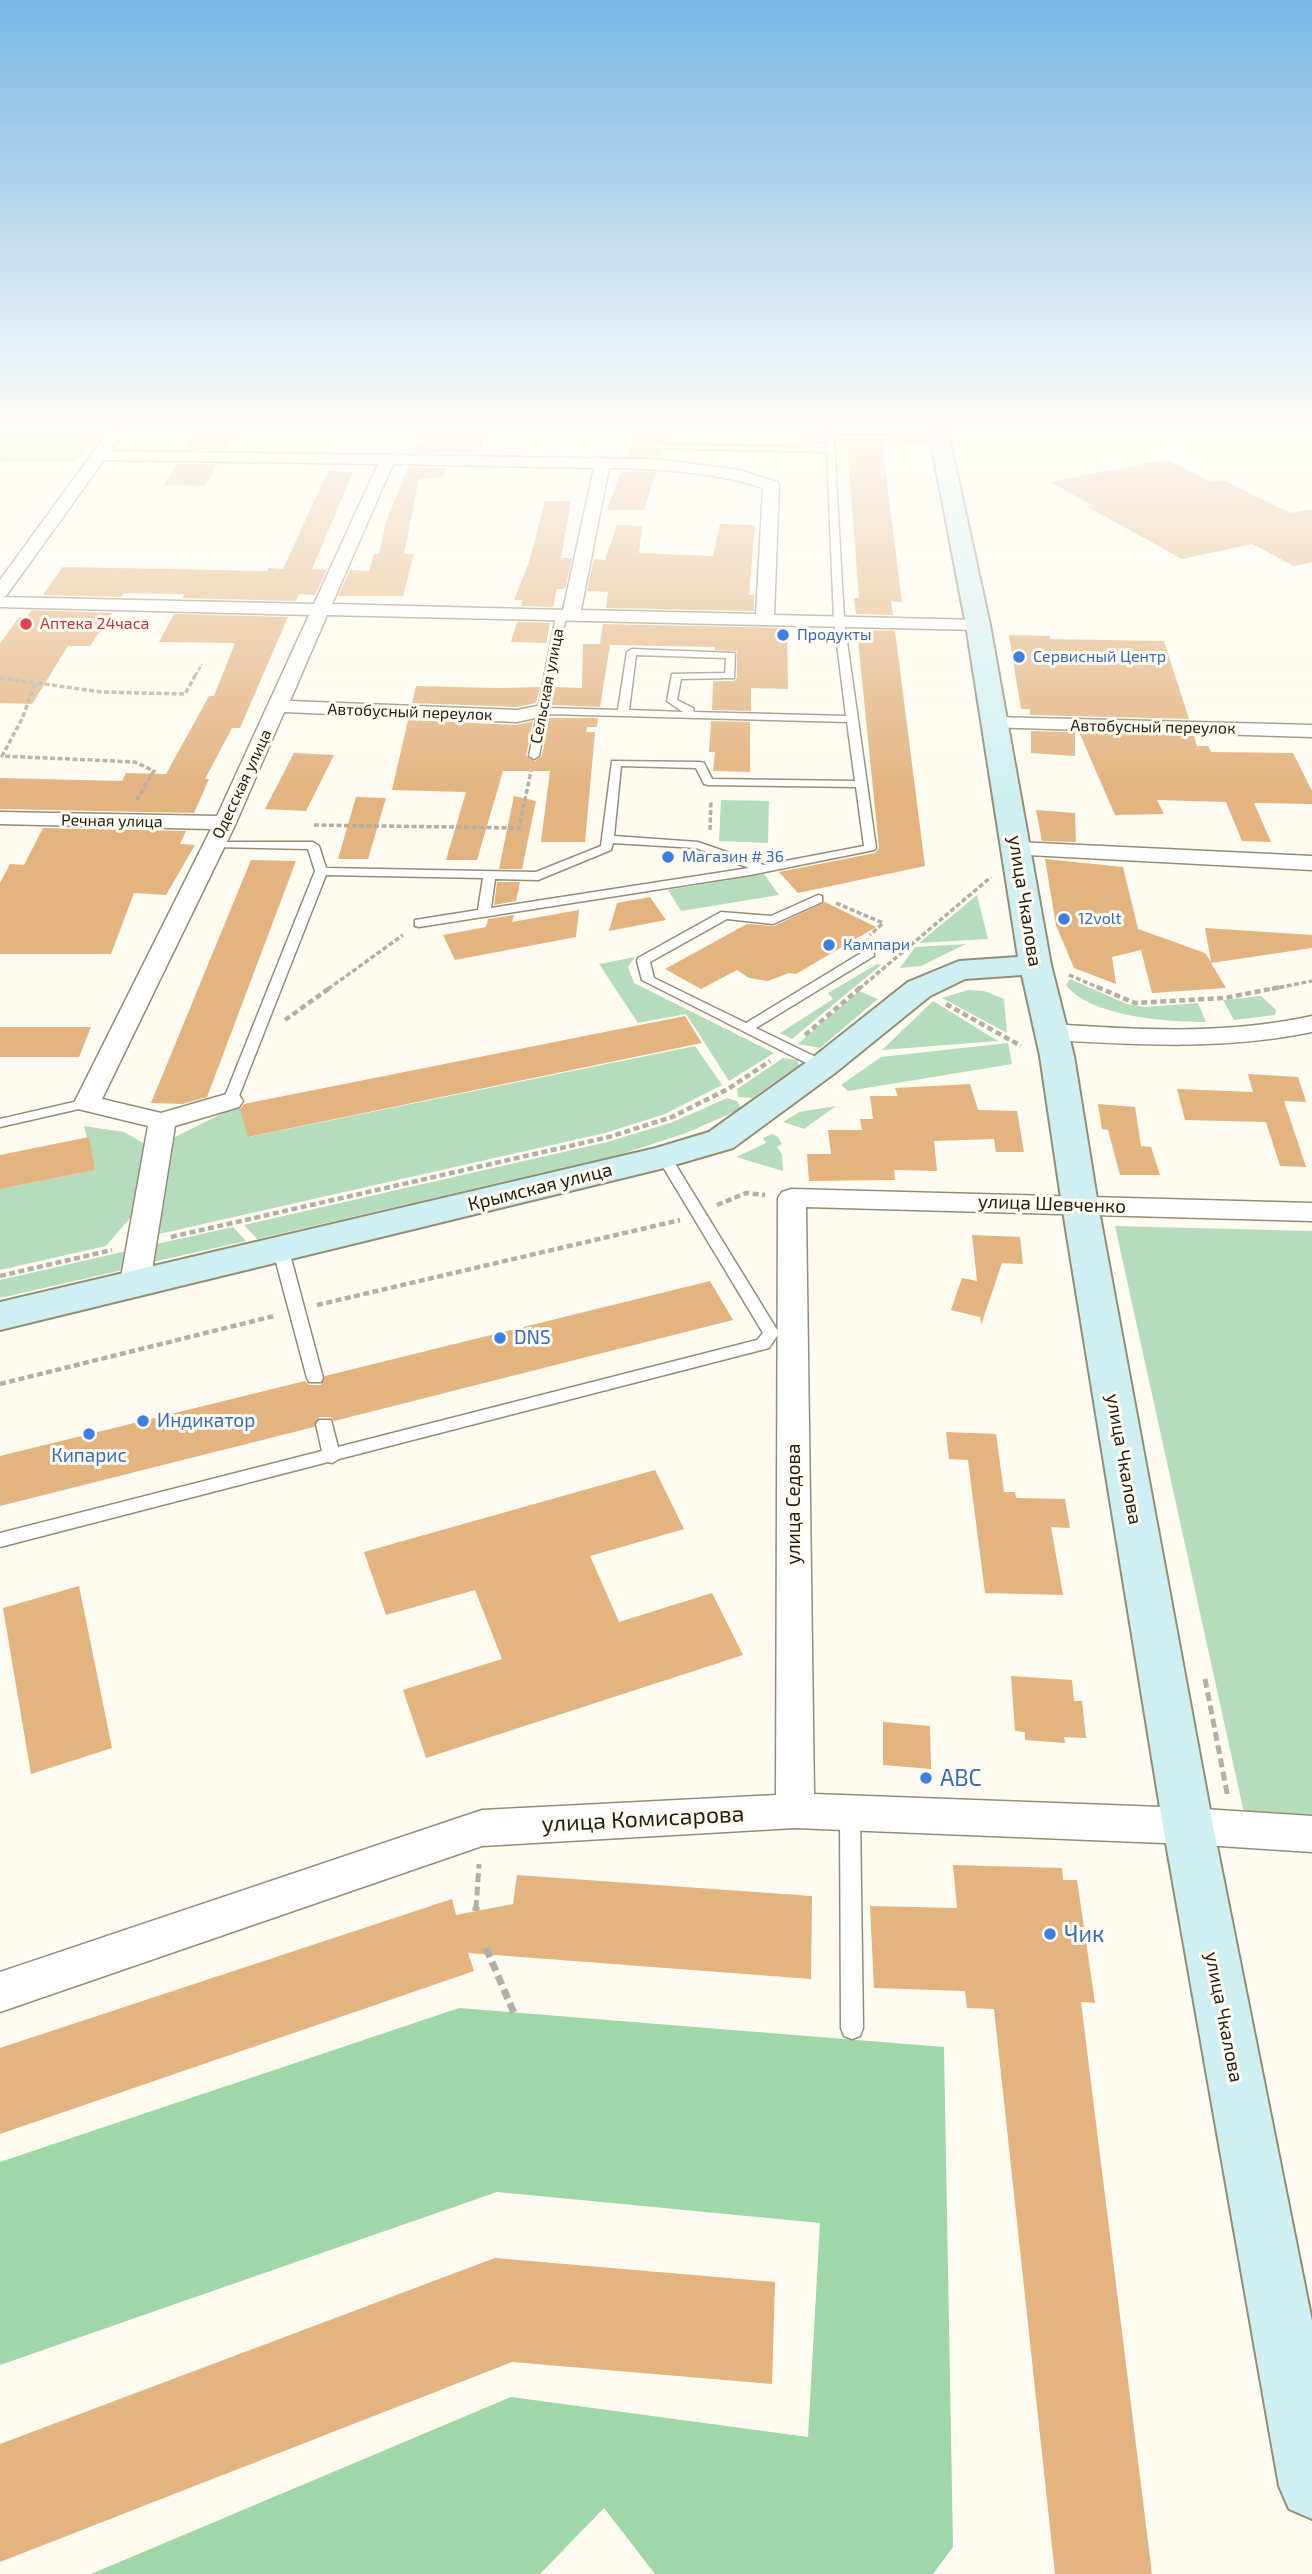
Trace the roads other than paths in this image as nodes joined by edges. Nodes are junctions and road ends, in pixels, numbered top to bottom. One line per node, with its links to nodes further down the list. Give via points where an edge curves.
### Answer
1 (29, 552): 7 (street)
2 (345, 552): 9 (street, Одесская улица)
3 (581, 552): 10 (street, Сельская улица)
4 (768, 552): 12 (street)
5 (836, 552): 11 (lane)
6 (963, 552): 13 (main road, улица Чкалова)
7 (0, 592)
8 (0, 602): 9 (street)
9 (318, 611): 10 (street); 14 (street, Одесская улица)
10 (566, 616): 12 (street); 15 (lane, Сельская улица)
11 (839, 620): 12 (street); 13 (street); 18 (lane)
12 (765, 622)
13 (978, 625): 19 (main road, улица Чкалова)
14 (278, 706): 15 (street, Автобусный переулок, via 517,716); 24 (street, Одесская улица)
15 (542, 711): 16 (lane); 21 (lane, Сельская улица)
16 (623, 713): 17 (lane); 17 (lane, via 632,652 731,655 730,676 676,676 672,701 689,710)
17 (688, 714): 18 (lane)
18 (852, 719): 22 (lane)
19 (994, 723): 20 (street, Автобусный переулок); 27 (main road, улица Чкалова)
20 (1312, 731)
21 (534, 756)
22 (860, 784): 25 (lane, via 708,782 700,765 615,764); 29 (lane, via 870,848)
23 (0, 818): 24 (street, Речная улица)
24 (225, 823): 26 (street, Одесская улица)
25 (608, 839): 29 (lane, via 698,845); 32 (lane, via 607,848)
26 (214, 844): 30 (lane, via 313,846); 43 (street, Одесская улица)
27 (1017, 849): 28 (street); 37 (main road, улица Чкалова)
28 (1312, 863)
29 (763, 869): 32 (lane)
30 (321, 871): 31 (lane); 42 (lane)
31 (489, 875): 32 (lane); 34 (lane)
32 (539, 890): 34 (lane)
33 (818, 899): 39 (lane, via 773,920 725,915 643,961 648,980)
34 (484, 913): 35 (lane)
35 (419, 923)
36 (870, 953): 39 (lane)
37 (1035, 965): 40 (main road, улица Чкалова); 41 (main road, Крымская улица, via 960,970 919,989)
38 (1312, 1024): 40 (street, via 1216,1037)
39 (747, 1028): 41 (lane)
40 (1054, 1044): 48 (main road, улица Чкалова)
41 (823, 1066): 46 (main road, Крымская улица, via 721,1140)
42 (230, 1101): 44 (street)
43 (87, 1103): 44 (street); 45 (lane)
44 (162, 1121): 51 (street)
45 (0, 1123)
46 (664, 1157): 50 (main road, Крымская улица); 55 (lane, via 771,1333 762,1345)
47 (792, 1198): 48 (street, улица Шевченко); 57 (street, улица Седова)
48 (1080, 1205): 49 (street, улица Шевченко); 59 (main road, улица Чкалова)
49 (1312, 1212)
50 (280, 1247): 51 (main road, Крымская улица); 53 (lane)
51 (135, 1283): 52 (main road, Крымская улица)
52 (0, 1315)
53 (315, 1378)
54 (325, 1424): 55 (lane)
55 (332, 1457): 56 (lane)
56 (0, 1540)
57 (795, 1811): 58 (street, улица Комисарова); 61 (street, улица Комисарова, via 482,1828)
58 (850, 1813): 59 (street, улица Комисарова); 62 (lane)
59 (1211, 1827): 60 (street, улица Комисарова); 63 (main road, улица Чкалова)
60 (1312, 1834)
61 (0, 1992)
62 (852, 2028)
63 (1312, 2486)

